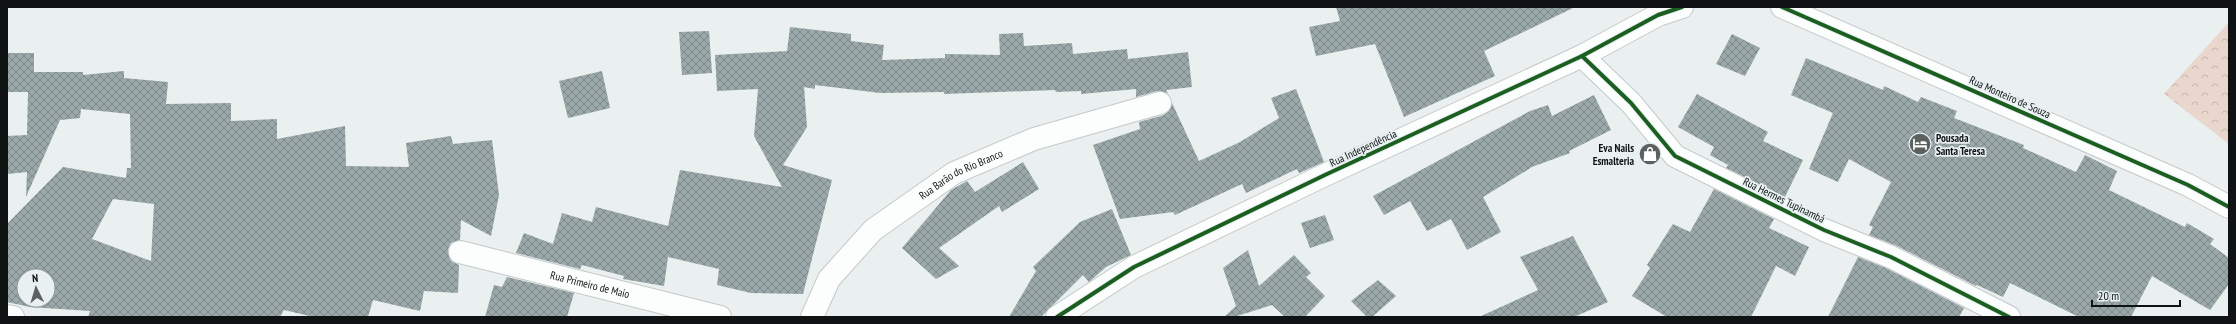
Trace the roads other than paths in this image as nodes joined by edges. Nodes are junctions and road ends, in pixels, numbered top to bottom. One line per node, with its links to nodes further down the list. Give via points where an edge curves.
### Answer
1 (1682, 7): 3 (street, Rua Independência, via 1658,15)
2 (1782, 7): 5 (street, Rua Monteiro de Souza, via 2188,185)
3 (1582, 56): 11 (street, Rua Independência, via 1134,267); 12 (street, Rua Hermes Tupinambá, via 1631,103 1675,156 1824,230 1891,257)
4 (1160, 104): 10 (street, Rua Barão do Rio Branco, via 1034,139 954,173 874,230 829,279)
5 (2229, 207)
6 (460, 252): 9 (street, Rua Primeiro de Maio)
7 (7, 316): 8 (street)
8 (13, 317)
9 (720, 317)
10 (812, 317)
11 (1057, 317)
12 (2009, 317)

